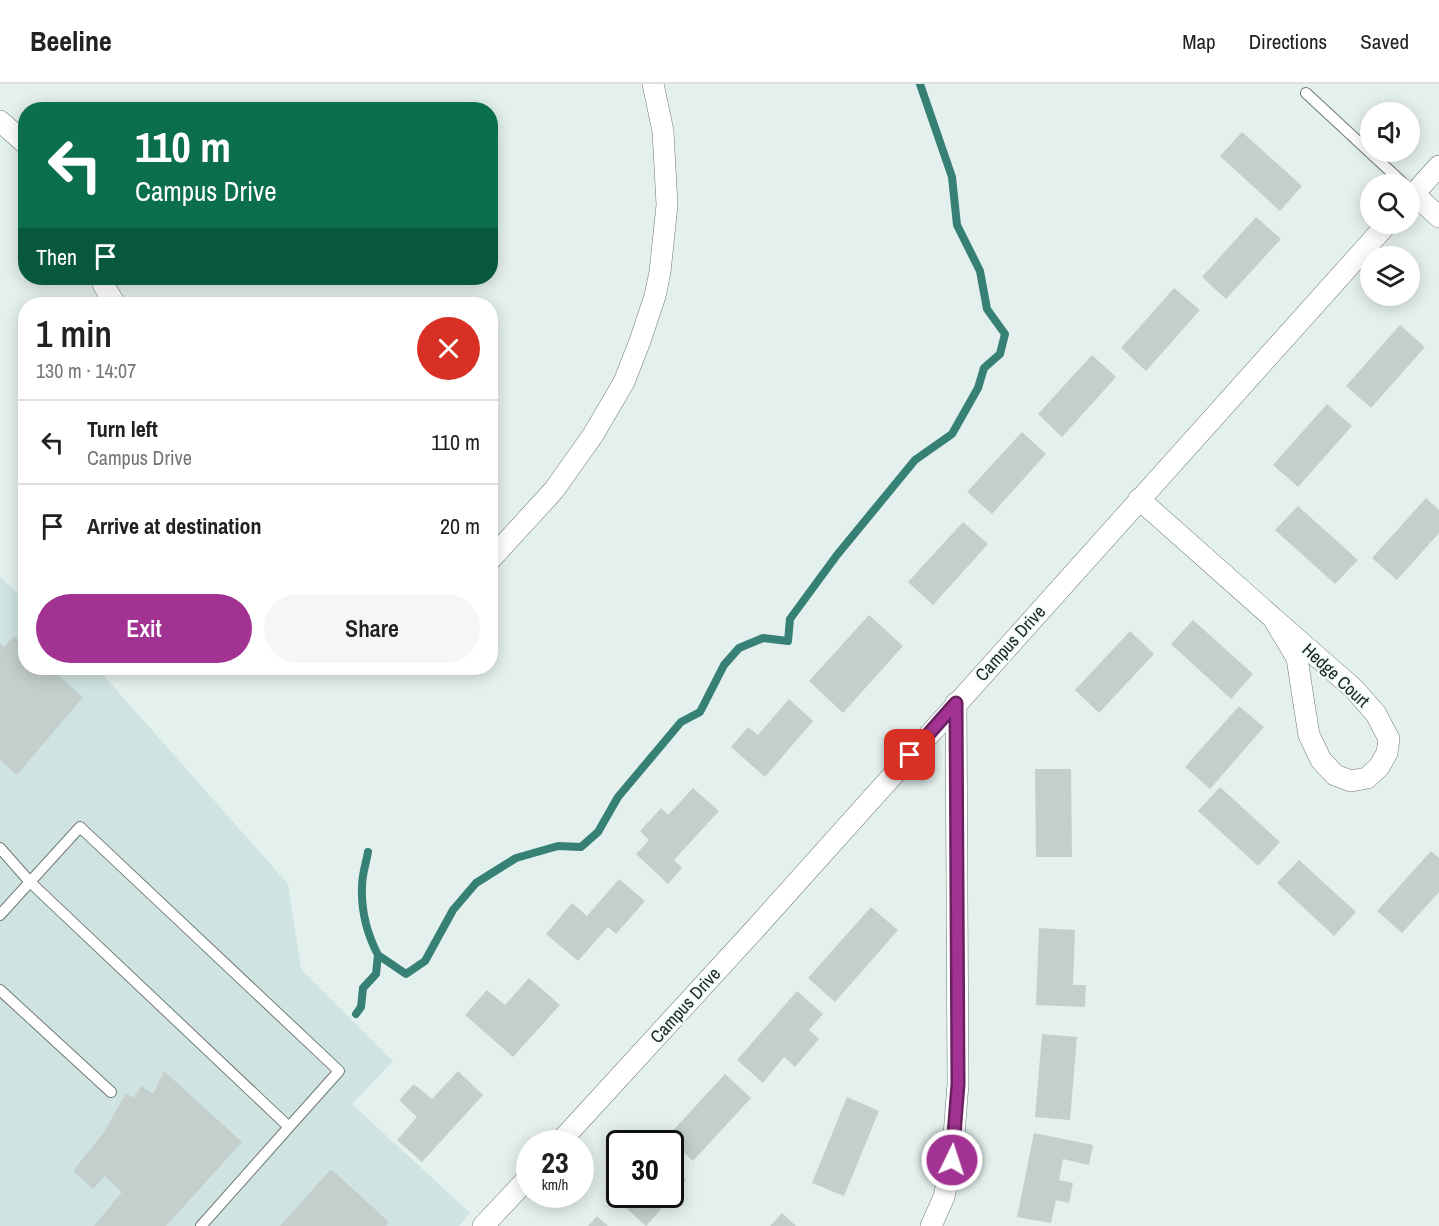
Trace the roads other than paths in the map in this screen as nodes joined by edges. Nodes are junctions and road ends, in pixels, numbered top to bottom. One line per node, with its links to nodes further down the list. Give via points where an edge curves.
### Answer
1 (653, 84): 12 (street, via 663,130 667,205 655,296 624,382 593,435 554,490)
2 (1306, 93): 6 (lane)
3 (0, 121): 4 (street)
4 (18, 137)
5 (1439, 166): 7 (street)
6 (1390, 174)
7 (1420, 182)
8 (1420, 201): 9 (street)
9 (1439, 217)
10 (1378, 234): 11 (street, Campus Drive)
11 (1139, 499): 13 (street, Hedge Court); 14 (street, Campus Drive)
12 (498, 551)
13 (1273, 618): 13 (street, Hedge Court, via 1298,658 1309,735 1321,760 1335,775 1351,781 1367,778 1387,753 1389,739 1376,714 1354,689)
14 (956, 703): 21 (street, Campus Drive); 25 (street, via 958,1084 952,1160 944,1197)
15 (0, 848): 16 (lane)
16 (30, 882): 17 (lane); 20 (lane); 20 (lane, via 80,827 339,1071)
17 (0, 915)
18 (0, 990): 19 (lane)
19 (111, 1092)
20 (288, 1127): 23 (lane)
21 (571, 1130)
22 (516, 1191): 24 (street)
23 (201, 1226)
24 (483, 1226)
25 (931, 1226)

